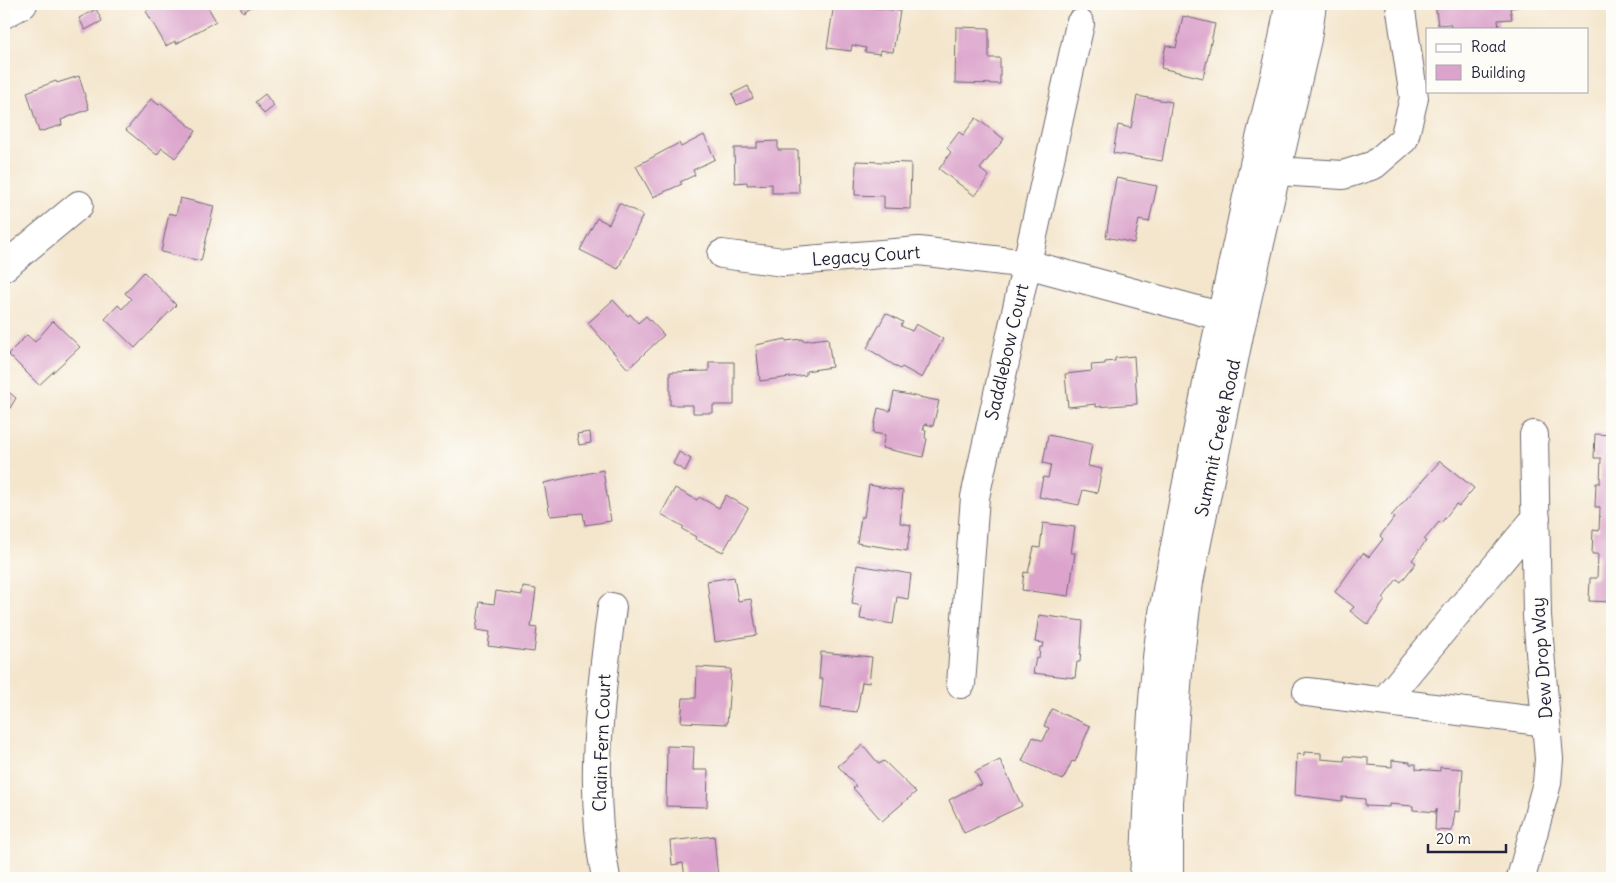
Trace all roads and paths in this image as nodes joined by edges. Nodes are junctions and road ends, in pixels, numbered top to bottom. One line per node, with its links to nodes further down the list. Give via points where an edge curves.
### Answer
1 (22, 4): 5 (street)
2 (1289, 4): 7 (street, Summit Creek Road)
3 (1312, 4): 7 (street, Summit Creek Road, via 1307,39)
4 (1400, 4): 7 (street, via 1414,98 1404,139 1374,165 1343,175)
5 (4, 14)
6 (1080, 24): 10 (street, Saddlebow Court)
7 (1265, 171): 12 (street, Summit Creek Road)
8 (79, 205): 11 (street)
9 (722, 254): 10 (street, Legacy Court, via 784,262 920,251)
10 (1027, 264): 12 (street, Legacy Court); 16 (street, Saddlebow Court, via 975,497)
11 (4, 267)
12 (1232, 319): 21 (street, Summit Creek Road, via 1164,608 1155,668); 22 (street, Summit Creek Road, via 1184,616 1169,802)
13 (1534, 435): 14 (street, Dew Drop Way)
14 (1536, 518): 18 (street); 19 (street, Dew Drop Way, via 1537,616)
15 (612, 607): 20 (street, Chain Fern Court, via 600,695 598,762 599,817)
16 (961, 684)
17 (1307, 692): 18 (street)
18 (1384, 701): 19 (street)
19 (1546, 722): 23 (street, Dew Drop Way, via 1547,783)
20 (606, 878)
21 (1144, 878)
22 (1169, 878)
23 (1521, 878)

